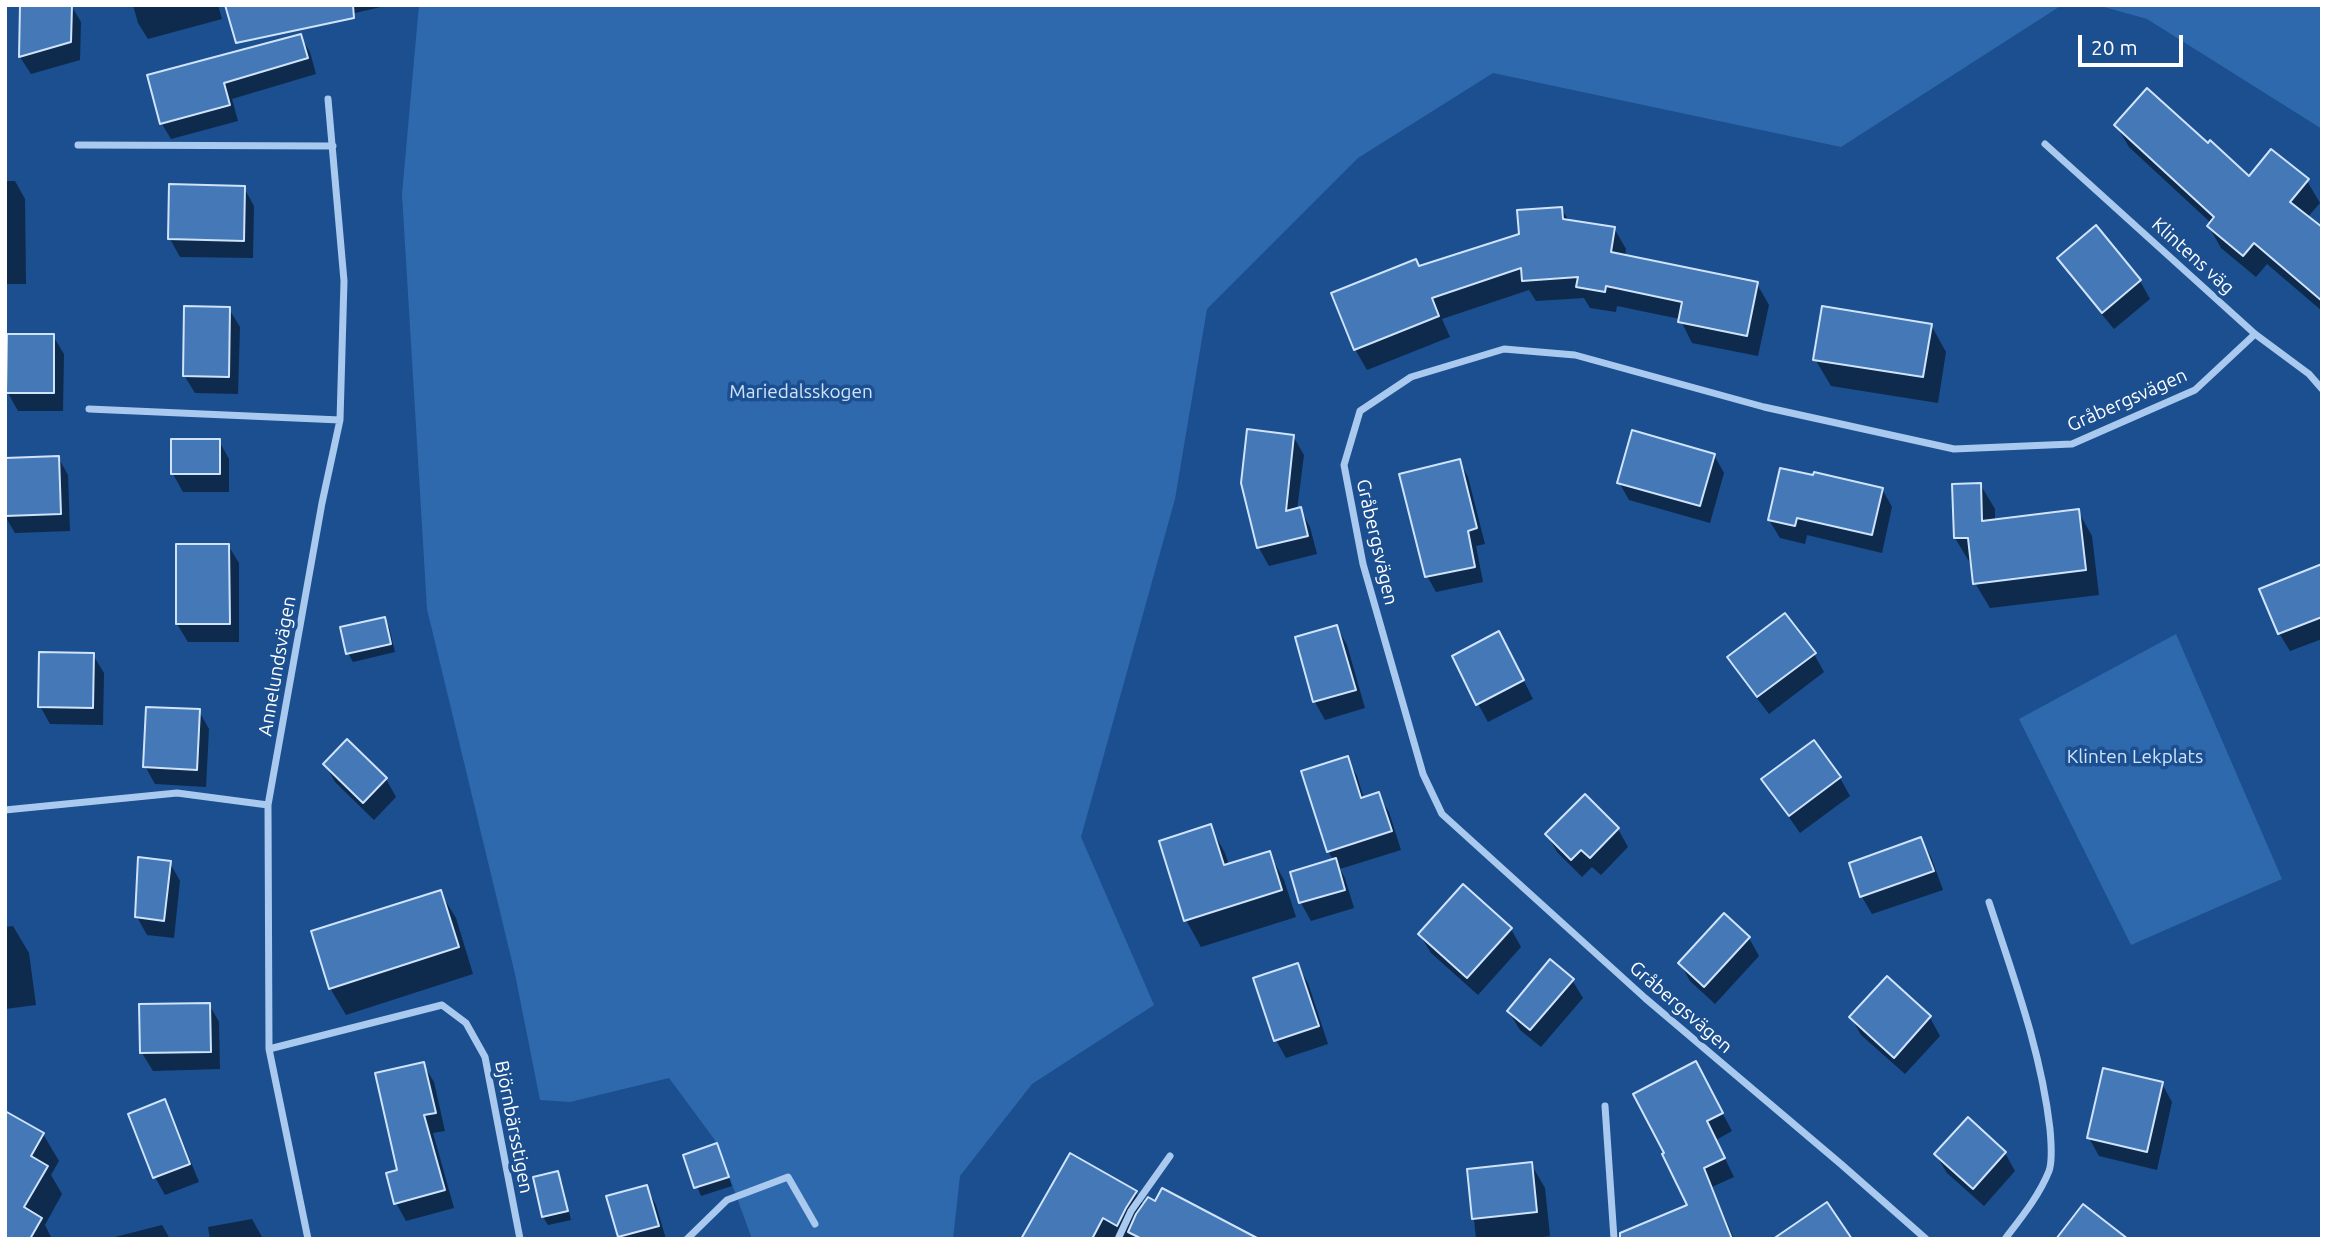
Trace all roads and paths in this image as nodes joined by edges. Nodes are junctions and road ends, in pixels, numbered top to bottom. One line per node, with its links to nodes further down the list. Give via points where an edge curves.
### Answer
1 (328, 99): 4 (street, Annelundsvägen)
2 (2045, 144): 5 (street, Klintens väg)
3 (78, 145): 4 (street)
4 (333, 146): 8 (street, Annelundsvägen, via 344,281)
5 (2256, 334): 6 (street, Klintens väg); 21 (street, Gråbergsvägen, via 2195,390 2072,444 1954,449 1764,407 1575,355 1504,349 1411,377 1360,411 1344,465 1363,564 1423,774 1442,814 1645,998)
6 (2322, 389)
7 (89, 409): 8 (street)
8 (340, 420): 9 (street, Annelundsvägen)
9 (268, 806): 10 (street, via 177,793); 12 (street, Annelundsvägen)
10 (5, 810)
11 (1989, 902): 22 (street, via 2027,1018 2051,1140 2050,1169)
12 (269, 1049): 16 (street, Annelundsvägen); 17 (street, Björnbärsstigen, via 442,1005 466,1023 485,1057)
13 (1605, 1107): 20 (street)
14 (1170, 1156): 19 (street, via 1131,1211)
15 (815, 1224): 18 (street, via 789,1177 727,1200)
16 (308, 1239)
17 (520, 1239)
18 (687, 1239)
19 (1118, 1239)
20 (1614, 1239)
21 (1926, 1239)
22 (2005, 1239)

